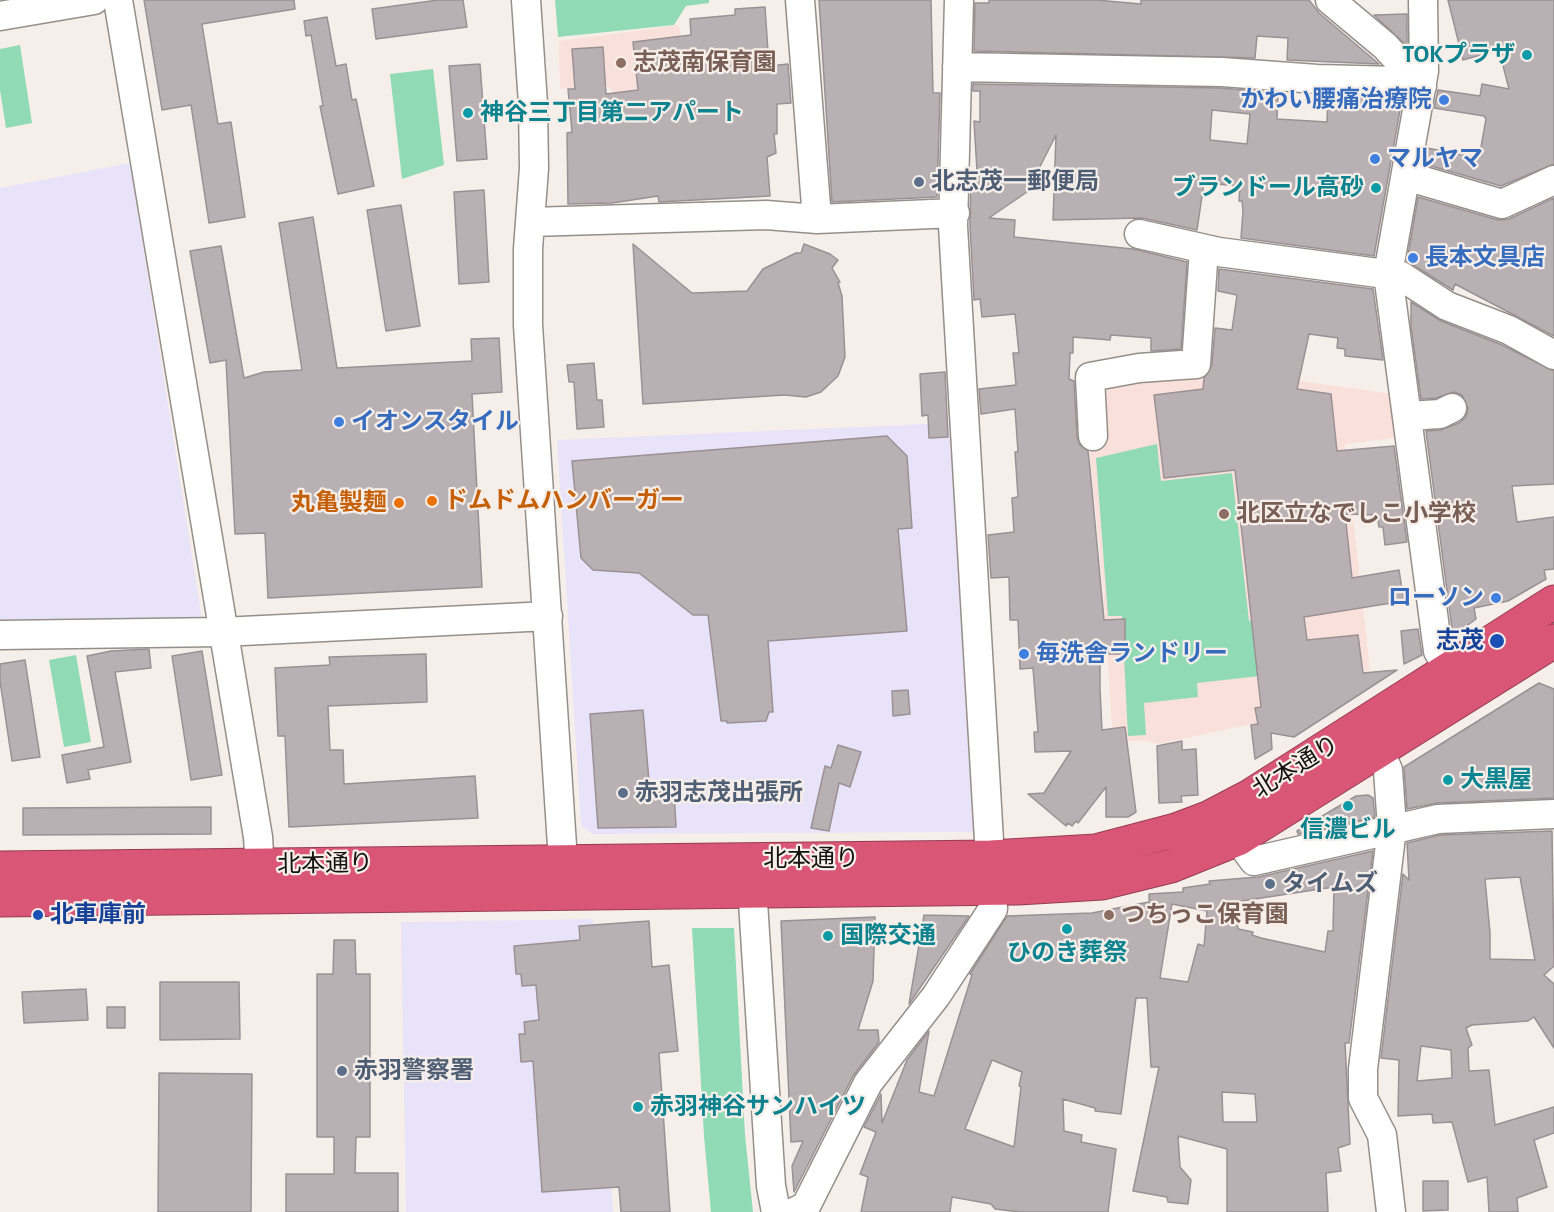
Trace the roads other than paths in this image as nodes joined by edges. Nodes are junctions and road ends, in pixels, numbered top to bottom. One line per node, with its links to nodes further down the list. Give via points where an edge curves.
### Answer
1 (94, 0): 8 (street)
2 (118, 0): 25 (street)
3 (526, 0): 15 (street, via 534,104)
4 (800, 0): 14 (street)
5 (959, 0): 9 (street)
6 (1329, 0): 10 (street, via 1385,46)
7 (1424, 0): 10 (street)
8 (0, 16)
9 (957, 67): 10 (street, via 1222,72 1400,81); 13 (street)
10 (1422, 86): 11 (street)
11 (1406, 176): 12 (street, via 1502,204); 18 (street)
12 (1554, 180)
13 (955, 213): 14 (street); 39 (street)
14 (817, 219): 15 (street, via 766,216)
15 (530, 222): 24 (street, via 528,325)
16 (1139, 234): 17 (street)
17 (1204, 249): 18 (street); 22 (street, via 1196,364 1090,377)
18 (1389, 274): 19 (street, via 1401,276 1447,306 1509,330); 21 (street)
19 (1554, 355)
20 (1452, 408): 21 (street, via 1440,414)
21 (1408, 416): 28 (street, via 1438,651)
22 (1093, 436)
23 (1554, 602): 28 (highway, 北本通り)
24 (548, 616): 25 (street); 36 (street)
25 (222, 632): 26 (street); 37 (street)
26 (0, 635)
27 (1554, 641): 29 (highway, 北本通り)
28 (1449, 669): 29 (street); 30 (highway, 北本通り)
29 (1466, 698): 31 (highway, 北本通り)
30 (1365, 722): 31 (street); 39 (highway, 北本通り, via 1250,796 1208,818 1096,851)
31 (1381, 751): 33 (street, via 1388,770); 34 (highway, 北本通り)
32 (1554, 814): 33 (street, via 1438,819)
33 (1392, 828): 34 (street, via 1254,861); 45 (street, via 1363,1069 1363,1098 1382,1135)
34 (1238, 839): 39 (highway, 北本通り, via 1171,866 1118,880 1080,885)
35 (750, 859): 36 (highway, 北本通り); 39 (highway, 北本通り); 40 (street)
36 (563, 861): 37 (highway, 北本通り)
37 (260, 864): 38 (highway, 北本通り); 41 (street)
38 (0, 868)
39 (992, 872): 40 (highway, 北本通り); 43 (street, via 993,909 941,988 868,1083)
40 (752, 892): 41 (highway, 北本通り); 44 (street, via 770,1176)
41 (261, 897): 42 (highway, 北本通り)
42 (0, 900)
43 (803, 1210)
44 (776, 1212)
45 (1391, 1212)

